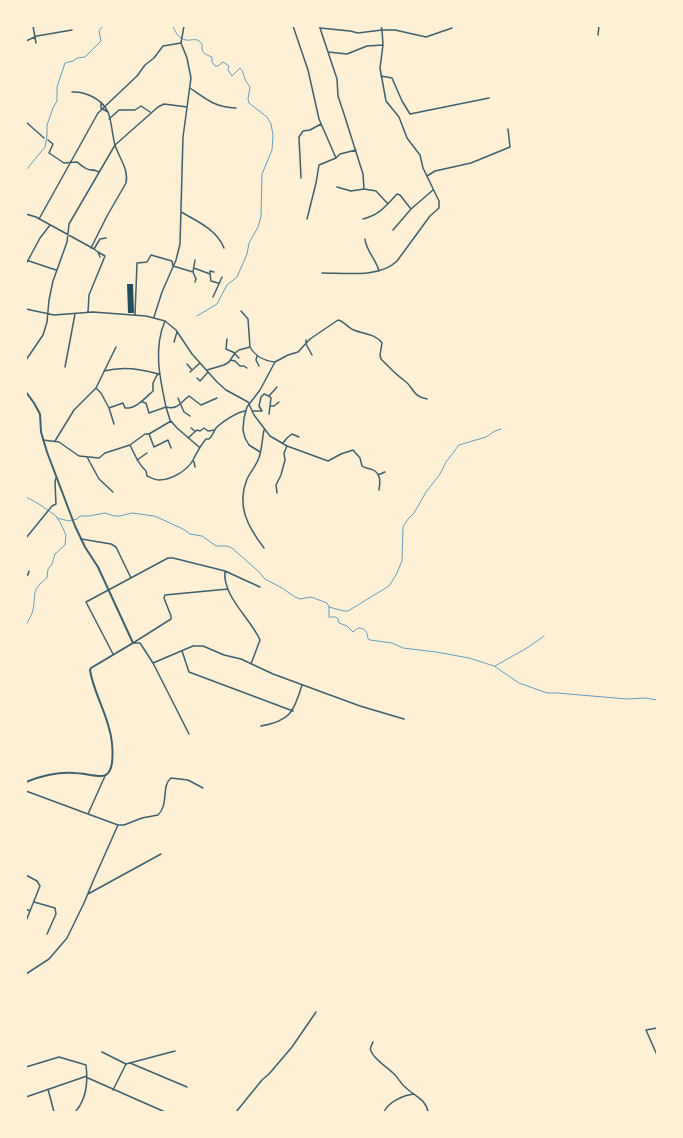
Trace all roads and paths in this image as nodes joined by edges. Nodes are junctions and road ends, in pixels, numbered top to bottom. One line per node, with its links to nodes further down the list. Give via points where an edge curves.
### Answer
1 (33, 26): 11 (street)
2 (184, 26): 13 (street)
3 (293, 26): 31 (street, via 308,70)
4 (381, 26): 9 (street)
5 (599, 26): 10 (street)
6 (319, 27): 9 (street, via 358,33); 15 (street)
7 (452, 28): 9 (street, via 426,37 395,30)
8 (72, 30): 11 (street)
9 (382, 30): 14 (street)
10 (598, 34)
11 (36, 36): 12 (street)
12 (26, 41)
13 (182, 43): 17 (street, via 191,78); 21 (street, via 162,46 138,76)
14 (383, 45): 15 (street, via 367,46 347,54); 16 (street)
15 (328, 52): 36 (street, via 337,79 338,96)
16 (381, 76): 19 (street, via 392,78 410,114); 40 (street, via 386,101 400,118 407,138 420,155)
17 (190, 88): 22 (street); 23 (street, via 215,105)
18 (72, 92): 20 (street, via 82,92)
19 (489, 98)
20 (101, 102): 21 (street); 24 (street)
21 (105, 107): 24 (street); 25 (street)
22 (187, 107): 26 (street, via 164,104); 47 (street, via 183,137)
23 (236, 108)
24 (102, 110): 25 (street); 38 (street)
25 (108, 112): 29 (street)
26 (150, 112): 27 (street); 29 (street, via 140,106 135,110 119,110)
27 (145, 117): 28 (street); 35 (street)
28 (148, 117)
29 (109, 119): 35 (street)
30 (26, 122): 33 (street)
31 (321, 124): 37 (street); 41 (street, via 303,131 299,137)
32 (508, 129): 40 (street, via 511,146 509,148 471,163 435,171)
33 (44, 138)
34 (48, 140): 38 (street, via 53,144 49,153 63,162)
35 (115, 145): 39 (street); 57 (street, via 126,173 126,183)
36 (356, 150): 37 (street, via 340,154); 43 (street, via 363,174)
37 (336, 158): 50 (street, via 319,165)
38 (71, 162): 39 (street, via 77,162 84,168); 49 (street)
39 (99, 173): 54 (street, via 69,224)
40 (427, 176): 44 (street)
41 (301, 178)
42 (338, 187): 43 (street, via 351,191)
43 (364, 189): 45 (street, via 376,191)
44 (434, 190): 46 (street); 68 (street, via 440,204 439,208 430,216 397,261)
45 (388, 204): 46 (street, via 398,194); 51 (street, via 375,215)
46 (411, 209): 53 (street)
47 (181, 212): 58 (street, via 214,232 221,239); 65 (street, via 181,244)
48 (26, 214): 49 (street)
49 (40, 219): 52 (street)
50 (308, 219)
51 (363, 219)
52 (50, 225): 54 (street); 62 (street)
53 (393, 230)
54 (68, 235): 57 (street); 67 (street)
55 (106, 238): 59 (street, via 100,239)
56 (365, 239): 68 (street)
57 (91, 248): 59 (street)
58 (224, 248)
59 (94, 249): 60 (street)
60 (98, 252): 61 (street); 79 (street, via 105,256 89,295)
61 (100, 257)
62 (27, 260): 64 (street); 67 (street)
63 (195, 260): 66 (street)
64 (26, 264)
65 (173, 266): 69 (street); 82 (street, via 172,261 151,255 147,262 137,263); 83 (street)
66 (194, 268): 69 (street); 72 (street)
67 (56, 270): 80 (street)
68 (379, 271): 71 (street)
69 (193, 272): 74 (street, via 196,280)
70 (214, 272): 72 (street, via 210,271)
71 (322, 273)
72 (210, 274): 75 (street, via 211,281)
73 (222, 277): 75 (street)
74 (194, 282)
75 (219, 283): 76 (street)
76 (213, 297)
77 (26, 309): 80 (street)
78 (241, 311): 91 (street, via 248,319)
79 (88, 312): 81 (street); 82 (street)
80 (48, 314): 81 (street); 96 (street, via 43,335)
81 (75, 314): 102 (street)
82 (135, 315): 83 (street)
83 (154, 317): 84 (street)
84 (165, 321): 85 (street); 106 (street, via 159,341)
85 (177, 332): 88 (street); 99 (street)
86 (227, 339): 92 (street, via 226,349)
87 (306, 340): 89 (street)
88 (174, 342)
89 (306, 344): 93 (street); 98 (street, via 298,352); 114 (street, via 321,331 341,320 346,326 381,341 381,359 412,391)
90 (116, 347): 104 (street)
91 (250, 347): 92 (street); 94 (street)
92 (235, 353): 95 (street); 97 (street)
93 (312, 355)
94 (257, 356): 98 (street); 101 (street)
95 (239, 358)
96 (26, 360)
97 (230, 360): 103 (street); 105 (street)
98 (275, 362): 117 (street)
99 (200, 363): 100 (street, via 191,371); 105 (street)
100 (186, 364)
101 (259, 366)
102 (65, 367)
103 (247, 368)
104 (104, 371): 106 (street, via 148,370); 109 (street)
105 (208, 371): 107 (street, via 200,381); 117 (street, via 226,390)
106 (159, 374): 115 (street, via 156,375 152,391); 121 (street)
107 (197, 378)
108 (277, 387): 111 (street)
109 (96, 388): 120 (street); 136 (street, via 74,410)
110 (26, 392): 135 (street, via 40,414)
111 (269, 396): 119 (street); 123 (street, via 264,394 261,397 259,406 262,410)
112 (178, 398): 118 (street)
113 (217, 398): 118 (street, via 201,405 189,396)
114 (427, 399)
115 (142, 402): 120 (street, via 129,408 125,408 123,403); 121 (street, via 146,403 149,413)
116 (278, 402): 119 (street)
117 (249, 404): 122 (street); 123 (street)
118 (181, 405): 121 (street); 125 (street, via 184,412)
119 (270, 406): 124 (street)
120 (109, 408): 127 (street)
121 (166, 408): 126 (street)
122 (245, 411): 129 (street, via 232,416); 142 (street, via 244,438 249,446)
123 (252, 411): 130 (street)
124 (269, 414)
125 (190, 416)
126 (171, 421): 132 (street); 134 (street)
127 (114, 424)
128 (191, 428): 131 (street)
129 (215, 430): 131 (street, via 204,428); 140 (street, via 213,436)
130 (264, 430): 137 (street, via 276,441); 142 (street)
131 (195, 431): 134 (street)
132 (150, 434): 138 (street, via 145,434); 141 (street, via 154,447 168,440)
133 (299, 437): 137 (street, via 292,434)
134 (188, 438): 140 (street)
135 (43, 440): 136 (street); 150 (street)
136 (55, 440): 144 (street, via 76,455)
137 (284, 443): 139 (street)
138 (130, 445): 144 (street, via 105,453 99,458); 145 (street)
139 (287, 446): 149 (street, via 328,461 353,450 360,458 362,466 376,471); 153 (street, via 281,474 275,487)
140 (199, 447): 146 (street)
141 (171, 448)
142 (260, 452): 156 (street, via 244,488 243,501 248,520)
143 (147, 453): 145 (street)
144 (87, 457): 152 (street, via 99,479)
145 (137, 460): 146 (street, via 147,476 157,480 171,478)
146 (193, 461): 147 (street)
147 (195, 467)
148 (385, 472): 149 (street)
149 (378, 475): 151 (street)
150 (56, 478): 154 (street, via 56,504); 155 (street)
151 (379, 490)
152 (113, 492)
153 (277, 493)
154 (26, 538)
155 (82, 539): 160 (street, via 116,547); 163 (street)
156 (264, 548)
157 (29, 571): 159 (street, via 28,575)
158 (225, 571): 160 (street, via 171,558); 161 (street); 162 (street, via 224,580)
159 (26, 574)
160 (131, 578): 163 (street)
161 (260, 587)
162 (228, 588): 164 (street, via 165,595 171,619); 168 (street, via 260,640)
163 (109, 590): 164 (street); 166 (street, via 86,603)
164 (133, 642): 166 (street); 167 (street, via 140,643)
165 (182, 651): 167 (street); 168 (street, via 193,646 203,646); 170 (street, via 189,672)
166 (113, 654): 174 (street, via 90,670 110,730 112,762)
167 (153, 663): 173 (street)
168 (251, 664): 169 (street)
169 (302, 685): 170 (street); 171 (street)
170 (293, 711): 172 (street, via 275,723)
171 (404, 720)
172 (261, 726)
173 (188, 734)
174 (105, 776): 175 (street, via 59,773); 178 (street)
175 (26, 782)
176 (203, 788): 179 (street, via 188,780 171,778 168,780 164,795 163,809 158,815)
177 (26, 791): 178 (street)
178 (88, 814): 179 (street)
179 (118, 825): 182 (street)
180 (161, 854): 182 (street)
181 (26, 875): 183 (street, via 37,881 40,886)
182 (88, 894): 188 (street, via 67,938 49,959)
183 (34, 902): 185 (street); 187 (street, via 55,908 56,914)
184 (26, 909): 185 (street)
185 (30, 911): 186 (street)
186 (26, 921)
187 (47, 934)
188 (26, 974)
189 (316, 1012): 207 (street, via 292,1047)
190 (657, 1028): 194 (street, via 646,1030)
191 (373, 1042): 202 (street, via 370,1048 374,1056)
192 (175, 1051): 195 (street)
193 (102, 1052): 196 (street)
194 (657, 1055)
195 (130, 1063): 196 (street); 199 (street)
196 (126, 1064): 201 (street)
197 (26, 1067): 198 (street, via 59,1057 86,1065)
198 (87, 1077): 200 (street); 201 (street); 204 (street, via 86,1092)
199 (187, 1087)
200 (48, 1090): 203 (street); 205 (street)
201 (113, 1090): 206 (street)
202 (414, 1094): 208 (street, via 392,1101); 209 (street, via 421,1099)
203 (26, 1097)
204 (76, 1111)
205 (54, 1112)
206 (166, 1112)
207 (236, 1112)
208 (384, 1112)
209 (428, 1112)

